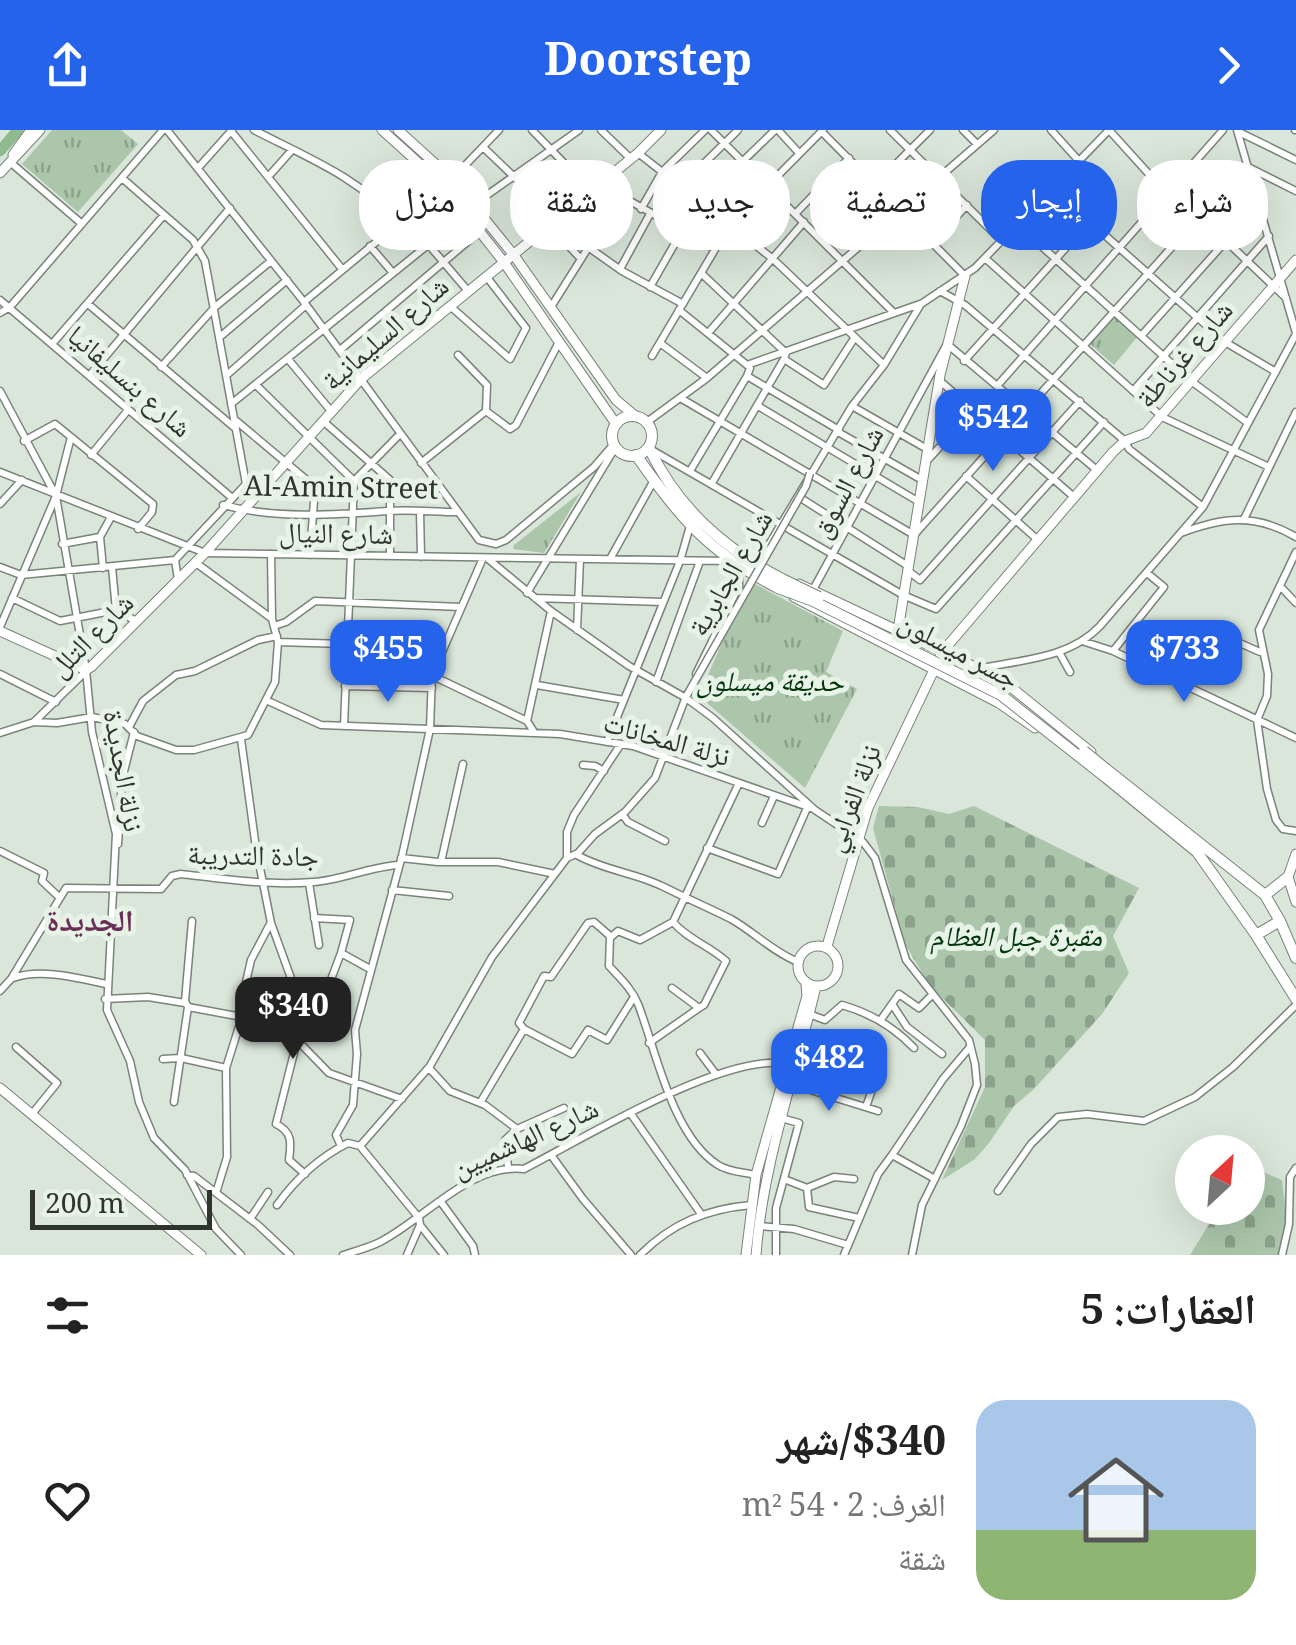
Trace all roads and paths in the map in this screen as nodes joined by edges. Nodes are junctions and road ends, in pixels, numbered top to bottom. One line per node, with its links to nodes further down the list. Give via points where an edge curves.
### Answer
1 (31, 130): 53 (main road)
2 (40, 130): 53 (main road)
3 (165, 130): 56 (street); 60 (street)
4 (254, 130): 29 (street)
5 (382, 130): 34 (main road)
6 (398, 130): 35 (main road)
7 (499, 130): 27 (street)
8 (532, 130): 30 (street)
9 (578, 130): 30 (street)
10 (601, 130): 32 (street)
11 (661, 130): 32 (main road, شارع السليمانية)
12 (708, 130): 25 (street); 40 (street)
13 (738, 130): 25 (street)
14 (776, 130): 31 (street); 43 (street)
15 (822, 130): 31 (street); 33 (street)
16 (890, 130): 28 (street)
17 (930, 130): 28 (street)
18 (963, 130): 26 (street)
19 (994, 130): 26 (street)
20 (1051, 130): 47 (street)
21 (1109, 130): 48 (street); 52 (street)
22 (1223, 130): 49 (street)
23 (232, 131): 56 (street); 59 (street)
24 (1238, 131): 50 (street); 51 (street)
25 (724, 143): 41 (street); 42 (street)
26 (977, 144): 46 (street)
27 (482, 147): 36 (street); 58 (street)
28 (910, 149): 44 (street); 45 (street)
29 (292, 150): 59 (street); 63 (street)
30 (553, 151): 37 (street); 38 (street)
31 (799, 153): 54 (street)
32 (635, 156): 39 (main road, شارع السليمانية); 55 (street)
33 (849, 158): 73 (street)
34 (420, 160)
35 (426, 160)
36 (469, 160)
37 (539, 160)
38 (564, 160)
39 (630, 160)
40 (675, 160)
41 (707, 160)
42 (742, 160)
43 (744, 160)
44 (900, 160)
45 (921, 160)
46 (959, 160)
47 (1078, 160)
48 (1080, 160)
49 (1197, 160)
50 (1246, 160)
51 (1296, 160)
52 (1137, 161)
53 (10, 162): 57 (main road); 78 (street)
54 (790, 162)
55 (653, 167)
56 (198, 168): 68 (street)
57 (0, 173)
58 (510, 173)
59 (268, 177): 119 (street)
60 (122, 178): 74 (street); 78 (street)
61 (1268, 178): 64 (street)
62 (653, 187): 69 (street)
63 (359, 188)
64 (1296, 191)
65 (961, 199): 67 (street)
66 (633, 204): 69 (street)
67 (967, 205): 71 (street); 76 (street)
68 (230, 208): 85 (street); 114 (street)
69 (640, 208): 72 (street)
70 (790, 208): 73 (street)
71 (961, 212)
72 (650, 214): 75 (street); 120 (street)
73 (796, 214): 77 (street)
74 (164, 215): 85 (street); 138 (street)
75 (653, 216)
76 (981, 219)
77 (804, 222): 80 (street); 112 (street)
78 (82, 224): 147 (street)
79 (490, 226): 108 (main road)
80 (810, 228)
81 (1137, 228): 86 (street)
82 (1268, 233): 83 (street)
83 (1269, 236): 118 (street); 127 (street)
84 (490, 245): 115 (main road)
85 (198, 248): 144 (street); 159 (street)
86 (1118, 249): 123 (street); 130 (street)
87 (365, 250): 119 (street)
88 (373, 250): 121 (street)
89 (423, 250): 121 (street)
90 (433, 250): 116 (street)
91 (458, 250): 116 (street)
92 (518, 250): 108 (main road, شارع السليمانية)
93 (574, 250): 111 (street)
94 (586, 250): 111 (street)
95 (592, 250): 120 (street)
96 (668, 250): 129 (street)
97 (714, 250): 122 (street)
98 (761, 250): 112 (street)
99 (832, 250): 117 (street)
100 (857, 250): 117 (street)
101 (941, 250): 125 (street)
102 (993, 250): 109 (street)
103 (1047, 250): 110 (street)
104 (1063, 250): 110 (street)
105 (1169, 250): 123 (street)
106 (1216, 250): 135 (street)
107 (1235, 250): 118 (street)
108 (513, 254): 115 (main road, شارع السليمانية); 145 (main road)
109 (985, 258): 125 (street); 134 (street)
110 (1056, 258): 130 (street); 134 (street)
111 (581, 259): 145 (street)
112 (772, 259): 132 (street); 139 (street)
113 (1296, 260): 127 (main road, شارع غرناطة)
114 (271, 261): 128 (street); 144 (street)
115 (504, 261): 124 (main road, شارع السليمانية); 163 (main road)
116 (444, 262): 131 (street); 169 (street)
117 (844, 262): 132 (street); 148 (street)
118 (1246, 262): 127 (street); 151 (street)
119 (342, 269): 137 (street)
120 (620, 269): 129 (street)
121 (393, 273): 153 (street)
122 (701, 273): 139 (street); 146 (street)
123 (1148, 275): 135 (street); 150 (street)
124 (486, 276): 131 (main road, شارع السليمانية); 143 (street, via 526,328 510,358)
125 (965, 276): 133 (street); 141 (main road)
126 (1296, 277): 127 (street)
127 (1279, 278): 142 (street); 164 (main road, شارع غرناطة)
128 (286, 280): 137 (street); 160 (street)
129 (650, 287): 146 (street)
130 (1085, 287): 150 (street); 152 (street)
131 (468, 291): 143 (main road, شارع السليمانية)
132 (806, 291): 154 (street); 156 (street)
133 (940, 291): 140 (street); 141 (street)
134 (1024, 293): 152 (street); 155 (street)
135 (1176, 296): 151 (street); 161 (street)
136 (0, 300): 147 (street, شارع بنسليفانيا)
137 (305, 303): 153 (street); 182 (street)
138 (88, 304): 159 (street); 166 (street)
139 (733, 304): 156 (street); 157 (street)
140 (921, 304): 148 (street); 179 (street)
141 (958, 304): 155 (street); 167 (main road)
142 (1290, 304): 158 (street)
143 (450, 306): 186 (main road, شارع السليمانية)
144 (215, 307): 160 (street); 180 (street)
145 (551, 307): 206 (main road)
146 (681, 307): 157 (street); 165 (street)
147 (10, 308): 149 (street); 166 (street, شارع بنسليفانيا)
148 (893, 312): 154 (street)
149 (0, 313)
150 (1114, 313): 161 (street); 168 (street)
151 (1198, 317): 164 (street); 172 (street)
152 (1054, 321): 168 (street); 175 (street)
153 (322, 329): 169 (street); 176 (street)
154 (848, 329): 162 (street); 174 (street)
155 (992, 329): 175 (street); 177 (street)
156 (760, 330): 170 (street); 174 (street)
157 (709, 332): 170 (street)
158 (1296, 333): 181 (street)
159 (124, 336): 180 (street); 183 (street)
160 (220, 336): 182 (street)
161 (1141, 336): 172 (street)
162 (856, 337): 174 (street, via 824,385); 179 (street)
163 (560, 340): 204 (street, via 516,426); 214 (main road)
164 (1225, 342): 181 (street); 188 (main road, شارع غرناطة)
165 (660, 343): 173 (street); 185 (street)
166 (52, 344): 183 (street, شارع بنسليفانيا)
167 (947, 344): 177 (street); 189 (main road); 217 (street, شارع السوق)
168 (1083, 347): 187 (street); 193 (street)
169 (340, 350): 186 (street)
170 (734, 353): 178 (street); 185 (street)
171 (458, 355): 204 (street, via 487,386)
172 (1164, 355): 188 (street); 193 (street)
173 (652, 356)
174 (785, 356): 178 (street); 192 (street)
175 (1023, 356): 187 (street); 191 (street)
176 (288, 359): 190 (street); 203 (street)
177 (964, 361): 191 (street)
178 (747, 365): 184 (street)
179 (884, 365): 199 (street)
180 (161, 367): 215 (street)
181 (1276, 372): 213 (street)
182 (227, 375): 197 (street)
183 (89, 376): 202 (street, شارع بنسليفانيا)
184 (747, 376): 192 (street); 209 (street)
185 (707, 378): 195 (street)
186 (361, 379): 203 (main road, شارع السليمانية); 219 (street)
187 (1054, 379): 196 (street); 201 (street)
188 (1191, 380): 207 (main road, شارع غرناطة); 213 (street)
189 (939, 381): 200 (street); 229 (main road)
190 (256, 384): 197 (street); 221 (street)
191 (996, 386): 201 (street)
192 (767, 388): 198 (street); 216 (street)
193 (1133, 390): 207 (street)
194 (0, 391): 224 (street, نزلة الجديدة)
195 (682, 399): 209 (street); 211 (street)
196 (1080, 401): 212 (street); 218 (street)
197 (231, 404): 208 (street)
198 (758, 406): 220 (street); 227 (street)
199 (852, 406): 216 (street); 217 (street)
200 (974, 409): 223 (street); 236 (street)
201 (1027, 409): 218 (street); 223 (street)
202 (128, 410): 232 (street); 258 (street, شارع بنسليفانيا)
203 (331, 411): 210 (main road, شارع السليمانية)
204 (486, 412): 239 (street)
205 (1296, 412): 240 (street)
206 (634, 416): 211 (main road); 214 (main road)
207 (1160, 416): 225 (main road, شارع غرناطة, via 1146,433); 230 (street)
208 (233, 418): 215 (street); 237 (street)
209 (720, 420): 220 (street); 241 (street)
210 (322, 421): 221 (main road, شارع السليمانية); 238 (street)
211 (648, 422): 228 (main road)
212 (1104, 422): 225 (street); 231 (street)
213 (1248, 423): 230 (street)
214 (616, 424): 226 (main road)
215 (234, 428): 253 (street)
216 (838, 431): 227 (street); 234 (street)
217 (898, 432): 229 (street); 234 (street, شارع السوق)
218 (1053, 432): 231 (street); 235 (street)
219 (400, 434): 238 (street); 239 (street)
220 (742, 434): 244 (street); 252 (street)
221 (310, 436): 237 (main road, شارع السليمانية); 249 (street)
222 (71, 437): 224 (street, via 55,424); 232 (street); 256 (street)
223 (1002, 437): 235 (street); 245 (street)
224 (24, 441): 256 (street, نزلة الجديدة)
225 (1125, 441): 242 (main road, شارع غرناطة); 265 (street)
226 (616, 446): 233 (main road); 282 (street); 299 (street)
227 (828, 446): 244 (street); 246 (street)
228 (649, 448): 233 (main road); 241 (street); 308 (main road, via 687,508)
229 (928, 449): 236 (main road)
230 (1233, 451): 240 (street); 265 (street)
231 (1077, 453): 242 (street); 247 (street)
232 (90, 454): 278 (street, via 153,504)
233 (636, 456): 251 (main road)
234 (885, 458): 246 (street, شارع السوق); 250 (street)
235 (1029, 460): 247 (street); 260 (street)
236 (926, 462): 250 (main road)
237 (286, 463): 254 (main road, شارع السليمانية); 255 (street, via 315,487)
238 (371, 463): 249 (street); 266 (street, via 390,480)
239 (422, 463): 269 (street)
240 (1269, 467): 273 (street)
241 (690, 471): 252 (street)
242 (1098, 471): 259 (main road, شارع غرناطة)
243 (0, 472): 248 (street, شارع النيال)
244 (810, 473): 257 (street); 263 (street); 356 (street, شارع الجابرية, bridge)
245 (966, 476): 260 (street); 280 (street)
246 (874, 478): 261 (street); 263 (street, شارع السوق)
247 (1054, 479): 259 (street); 274 (street)
248 (22, 480): 256 (street, شارع النيال); 262 (street)
249 (354, 480): 255 (street); 271 (street)
250 (922, 480): 261 (main road)
251 (654, 481): 276 (main road); 300 (street)
252 (712, 483): 275 (street)
253 (246, 484): 254 (street); 258 (street)
254 (260, 492): 267 (main road, شارع السليمانية)
255 (314, 495): 270 (street)
256 (56, 496): 272 (street, شارع النيال); 286 (street, نزلة الجديدة); 313 (street)
257 (797, 496): 275 (street); 277 (street)
258 (231, 497): 264 (street)
259 (1075, 498): 285 (main road, شارع غرناطة)
260 (993, 501): 274 (street); 310 (street, via 920,580)
261 (918, 502): 280 (main road)
262 (0, 504)
263 (860, 504): 277 (street, شارع السوق); 280 (street)
264 (224, 506): 267 (street, Al-Amin Street); 287 (street)
265 (1202, 507): 279 (street)
266 (390, 510): 268 (street, Al-Amin Street); 271 (street, Al-Amin Street); 294 (street)
267 (242, 511): 270 (street, Al-Amin Street); 289 (main road, شارع السليمانية)
268 (420, 511): 269 (street, Al-Amin Street); 295 (street)
269 (458, 512): 281 (street)
270 (312, 514): 271 (street, Al-Amin Street); 291 (street)
271 (352, 516): 293 (street)
272 (111, 518): 278 (street, شارع النيال); 284 (street)
273 (1244, 520): 279 (street, via 1216,520); 283 (street)
274 (1017, 522): 285 (street); 319 (street, via 936,608)
275 (780, 523): 292 (street); 308 (street)
276 (690, 526): 303 (street); 306 (main road)
277 (848, 528): 292 (street, شارع السوق); 310 (street)
278 (138, 529): 287 (street, شارع النيال)
279 (1180, 534): 312 (street)
280 (914, 535): 310 (main road)
281 (475, 536): 282 (street, via 490,544); 296 (street)
282 (511, 536): 298 (street)
283 (1296, 537)
284 (100, 538): 286 (street); 309 (street)
285 (1039, 541): 339 (main road, شارع غرناطة)
286 (62, 544): 311 (street, نزلة الجديدة)
287 (186, 547): 289 (street, شارع النيال); 301 (street)
288 (1296, 552): 316 (street)
289 (205, 553): 290 (street, شارع النيال); 305 (main road, شارع التلل)
290 (271, 554): 291 (street, شارع النيال); 330 (street)
291 (310, 555): 293 (street, شارع النيال)
292 (834, 555): 317 (street, شارع السوق); 319 (street)
293 (349, 556): 294 (street, شارع النيال); 324 (street)
294 (390, 556): 295 (street, شارع النيال)
295 (420, 557): 296 (street, شارع النيال)
296 (467, 558): 297 (street, شارع النيال)
297 (485, 558): 298 (street, شارع النيال); 318 (street); 325 (street)
298 (511, 558): 299 (street, شارع النيال)
299 (546, 559): 302 (street, شارع النيال); 318 (street)
300 (610, 559): 302 (street, شارع النيال); 303 (street, شارع النيال)
301 (175, 560): 309 (street); 314 (street)
302 (580, 560): 321 (street)
303 (680, 561): 304 (street, شارع النيال); 322 (street)
304 (700, 561): 306 (street, شارع النيال); 351 (street)
305 (196, 562): 314 (main road, شارع التلل); 330 (street)
306 (734, 565): 315 (main road); 356 (street, via 739,586)
307 (0, 566): 313 (street)
308 (756, 566): 315 (main road)
309 (108, 568): 311 (street); 326 (street)
310 (907, 568): 319 (main road)
311 (68, 573): 313 (street); 328 (street, نزلة الجديدة)
312 (1147, 574): 336 (street); 340 (street, via 1164,586)
313 (22, 576): 320 (street)
314 (178, 580): 329 (main road, شارع التلل)
315 (780, 584): 317 (main road); 346 (main road); 377 (main road, جسر ميسلون, bridge, via 1003,690)
316 (1280, 586): 323 (street); 342 (street, via 1259,630)
317 (814, 588): 333 (main road)
318 (530, 595): 321 (street); 327 (street)
319 (904, 595): 333 (main road)
320 (12, 598): 328 (street, via 60,620); 331 (street)
321 (578, 598): 322 (street); 332 (street)
322 (664, 602): 345 (street)
323 (1296, 603)
324 (348, 604): 325 (street); 330 (street, via 315,602 286,622); 337 (street)
325 (462, 607): 338 (street)
326 (116, 610): 328 (street); 329 (street)
327 (551, 611): 332 (street); 353 (street)
328 (76, 618): 344 (street, نزلة الجديدة)
329 (137, 622): 344 (main road, شارع التلل)
330 (273, 622): 335 (street)
331 (0, 629): 344 (main road)
332 (577, 630): 345 (street)
333 (898, 630): 339 (main road)
334 (1178, 630): 349 (street)
335 (278, 639): 337 (street); 358 (street); 366 (street, via 258,640 176,675 142,702)
336 (1085, 642): 340 (street); 341 (street)
337 (346, 643): 338 (street); 354 (street)
338 (444, 646): 350 (street)
339 (944, 651): 343 (main road); 346 (main road, نزلة الفرابي)
340 (1113, 651): 349 (street)
341 (1060, 652): 343 (street); 347 (street)
342 (1262, 653): 352 (street, via 1206,628); 361 (street, via 1267,696)
343 (979, 669): 377 (main road, via 1034,704)
344 (86, 670): 359 (street, شارع التلل); 360 (street, نزلة الجديدة)
345 (636, 670): 351 (street); 357 (street)
346 (932, 672): 377 (main road, via 1015,712); 384 (main road, نزلة الفرابي)
347 (1070, 672)
348 (0, 674): 359 (street)
349 (1160, 674): 352 (street)
350 (432, 675): 355 (street); 363 (street)
351 (656, 682): 356 (street)
352 (1180, 683): 361 (street)
353 (537, 685): 357 (street); 363 (street)
354 (345, 686): 355 (street); 364 (street)
355 (432, 688): 365 (street)
356 (687, 696): 373 (street); 380 (street)
357 (624, 700): 371 (street)
358 (268, 701): 364 (street, نزلة المخانات, via 320,725); 370 (street)
359 (56, 702): 362 (street, شارع التلل)
360 (92, 717): 362 (street); 366 (street); 388 (street, نزلة الجديدة)
361 (1258, 720): 369 (street); 383 (street, via 1276,820)
362 (34, 722): 368 (street, شارع التلل)
363 (527, 722): 367 (street)
364 (344, 726): 365 (street, نزلة المخانات)
365 (430, 729): 367 (street, نزلة المخانات); 393 (street)
366 (131, 730): 370 (street, via 176,750); 388 (street)
367 (534, 733): 371 (street, نزلة المخانات)
368 (0, 734)
369 (1296, 738)
370 (241, 739): 398 (street)
371 (607, 742): 372 (street, نزلة المخانات)
372 (621, 744): 373 (street, نزلة المخانات); 376 (street)
373 (664, 757): 378 (street, نزلة المخانات); 381 (street)
374 (463, 764): 394 (street)
375 (583, 765): 376 (street)
376 (604, 771): 392 (street, via 574,815)
377 (1105, 772): 387 (main road, جسر ميسلون)
378 (738, 784): 379 (street, نزلة المخانات); 386 (street)
379 (774, 796): 380 (street, نزلة المخانات); 382 (street)
380 (811, 809): 384 (street); 386 (street, via 778,874)
381 (622, 814): 385 (street); 390 (street)
382 (762, 823)
383 (1296, 832)
384 (856, 838): 416 (main road, نزلة الفرابي); 427 (street, via 875,858 906,960)
385 (665, 840)
386 (707, 848): 406 (street)
387 (1201, 848): 395 (main road, جسر ميسلون); 399 (main road)
388 (114, 850): 402 (street, نزلة الجديدة)
389 (0, 851): 405 (street, via 44,873 42,881)
390 (576, 854): 392 (street); 406 (street)
391 (1296, 854): 397 (main road)
392 (567, 858): 396 (street)
393 (400, 860): 394 (street, جادة التدريبة); 400 (street, جادة التدريبة); 401 (street)
394 (441, 862): 396 (street, جادة التدريبة, via 498,862)
395 (1231, 866): 399 (main road); 403 (main road, جسر ميسلون)
396 (555, 874): 451 (street, via 492,957)
397 (1288, 877): 403 (main road); 407 (main road)
398 (263, 881): 400 (street, جادة التدريبة); 402 (street, جادة التدريبة, via 181,874 161,889); 412 (street)
399 (1218, 882): 413 (main road)
400 (309, 883): 408 (street)
401 (392, 890): 404 (street); 420 (street)
402 (112, 891): 405 (street, جادة التدريبة, via 66,888); 422 (street, نزلة الجديدة)
403 (1265, 894): 409 (main road)
404 (449, 896)
405 (60, 898): 421 (street)
406 (685, 899): 411 (street); 419 (street)
407 (1295, 899)
408 (314, 918): 415 (street); 417 (street, via 350,920)
409 (1280, 920): 413 (main road); 418 (main road)
410 (192, 921): 432 (street)
411 (673, 922): 414 (street, via 640,940 618,931); 433 (street, via 726,961)
412 (271, 923): 435 (street, via 251,960); 438 (street, via 296,992)
413 (1256, 935): 430 (main road)
414 (610, 938): 428 (street, via 609,966); 437 (street, via 588,923 551,976 544,976 519,1023)
415 (319, 945)
416 (826, 946): 419 (main road); 423 (main road, via 840,967)
417 (340, 953): 420 (street); 425 (street)
418 (1296, 958)
419 (798, 962): 423 (main road, via 798,976)
420 (370, 969): 454 (street, via 355,1030)
421 (11, 979): 422 (street, via 69,976); 426 (street)
422 (106, 984): 429 (street, نزلة الجديدة)
423 (811, 985): 434 (main road); 449 (main road)
424 (672, 988): 433 (street)
425 (327, 990)
426 (0, 991)
427 (932, 995): 431 (street, via 919,1008 900,994); 441 (street)
428 (634, 997): 437 (street, via 607,1040 588,1030 572,1054); 440 (street)
429 (106, 999): 432 (street, via 148,997); 476 (street, نزلة الجديدة, via 154,1138)
430 (1296, 1002): 482 (street, via 1195,1097 1144,1121 1058,1117)
431 (892, 1004): 436 (street); 445 (street, via 906,1027)
432 (187, 1005): 435 (street); 446 (street)
433 (699, 1008): 440 (street)
434 (809, 1014): 436 (street, via 825,1020 842,1006); 439 (main road)
435 (240, 1017): 438 (street); 450 (street)
436 (880, 1021): 443 (street)
437 (524, 1029): 460 (street)
438 (295, 1038): 454 (street, via 329,1074); 474 (street, via 276,1124 291,1139 290,1160)
439 (802, 1042): 448 (street); 455 (main road)
440 (649, 1043): 457 (street)
441 (971, 1046): 471 (street); 477 (street, via 977,1085)
442 (16, 1047): 464 (street, via 57,1083)
443 (914, 1048)
444 (700, 1052): 453 (street)
445 (942, 1054)
446 (181, 1058): 447 (street); 450 (street); 459 (street)
447 (163, 1060)
448 (877, 1060)
449 (788, 1064): 453 (street, شارع الهاشميين); 475 (main road)
450 (226, 1068): 483 (street, via 227,1157)
451 (429, 1068): 458 (street); 460 (street, via 450,1091)
452 (878, 1072): 461 (street)
453 (715, 1073): 457 (street, شارع الهاشميين)
454 (355, 1082): 458 (street); 468 (street, via 353,1105 336,1135)
455 (791, 1084): 461 (street); 466 (main road)
456 (0, 1089): 464 (main road)
457 (668, 1095): 465 (street, شارع الهاشميين); 475 (street, via 706,1154 730,1170)
458 (402, 1099): 469 (street)
459 (174, 1102)
460 (480, 1103): 467 (street)
461 (866, 1106): 463 (street)
462 (564, 1108): 467 (street)
463 (878, 1111)
464 (32, 1114): 495 (main road)
465 (632, 1114): 470 (street, شارع الهاشميين); 487 (street)
466 (781, 1118): 478 (street, via 799,1123); 491 (main road)
467 (517, 1129): 472 (street, via 505,1140)
468 (341, 1146): 469 (street); 474 (street)
469 (360, 1146): 490 (street)
470 (551, 1155): 472 (street, شارع الهاشميين, via 524,1169); 502 (street)
471 (892, 1155): 477 (street); 488 (street)
472 (508, 1167): 484 (street, شارع الهاشميين)
473 (1296, 1168): 492 (street, via 1290,1177)
474 (305, 1174): 485 (street)
475 (756, 1174): 486 (main road)
476 (187, 1175): 483 (street); 496 (street, نزلة الجديدة, via 216,1229)
477 (936, 1178): 508 (street, via 917,1220)
478 (784, 1179): 480 (street); 493 (street)
479 (854, 1179): 480 (street, via 831,1178)
480 (807, 1188): 488 (street, via 809,1207)
481 (268, 1192): 489 (street)
482 (998, 1192)
483 (216, 1193): 489 (street)
484 (442, 1202): 490 (street, شارع الهاشميين); 501 (street)
485 (277, 1205)
486 (751, 1205): 487 (street); 504 (main road)
487 (701, 1214): 503 (street)
488 (859, 1218): 494 (street)
489 (250, 1219): 497 (street)
490 (420, 1221): 498 (street, شارع الهاشميين); 499 (street); 500 (street)
491 (758, 1226): 493 (street); 505 (main road)
492 (1292, 1226): 509 (street)
493 (776, 1227): 494 (street); 506 (street)
494 (848, 1245): 507 (street)
495 (201, 1255)
496 (242, 1255)
497 (290, 1255)
498 (343, 1255)
499 (407, 1255)
500 (444, 1255)
501 (476, 1255)
502 (631, 1255)
503 (640, 1255)
504 (746, 1255)
505 (756, 1255)
506 (776, 1255)
507 (844, 1255)
508 (912, 1255)
509 (1282, 1255)

